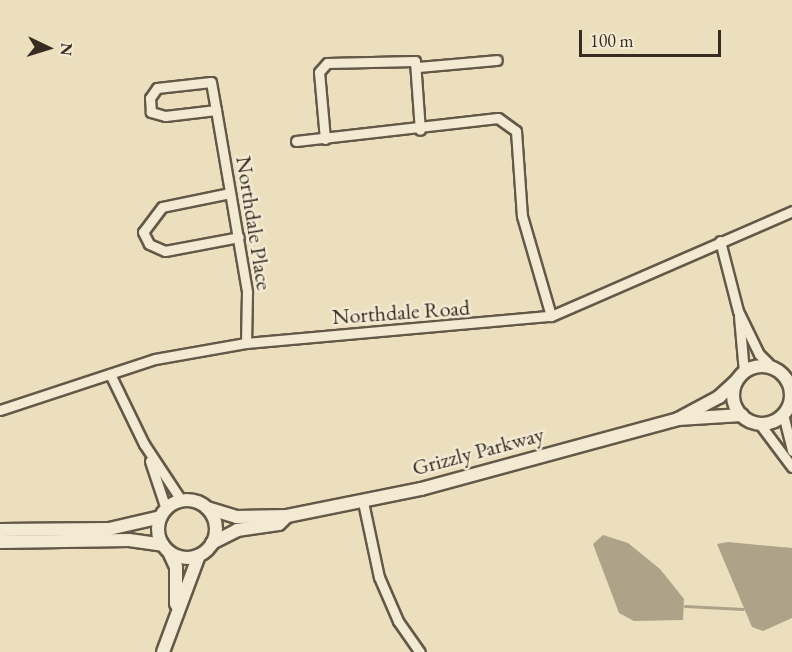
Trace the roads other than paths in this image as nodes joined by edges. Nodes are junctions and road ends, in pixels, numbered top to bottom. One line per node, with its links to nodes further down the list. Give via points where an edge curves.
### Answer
1 (497, 60): 2 (street)
2 (417, 67): 4 (street); 5 (street, via 410,58 321,66)
3 (216, 110): 3 (street, Northdale Place, via 211,82 157,88 150,98 151,112 165,116); 7 (street, Northdale Place)
4 (420, 130): 5 (street); 12 (street, via 498,118 516,131 522,216)
5 (325, 139): 6 (street)
6 (296, 141)
7 (230, 193): 9 (street, Northdale Place); 9 (street, via 162,207 143,232 149,243 165,251)
8 (792, 211): 10 (street, Northdale Road)
9 (239, 237): 13 (street, Northdale Place, via 247,292)
10 (720, 241): 11 (street); 12 (street, Northdale Road)
11 (738, 311): 14 (street, via 759,354); 16 (street)
12 (551, 316): 13 (street, Northdale Road)
13 (246, 343): 15 (street, Northdale Road, via 155,359)
14 (781, 371): 16 (street); 17 (street, via 790,388)
15 (110, 374): 18 (street, Northdale Road); 22 (street)
16 (741, 376): 19 (street, via 733,398); 20 (street, Grizzly Parkway, via 719,397)
17 (788, 407): 21 (street); 23 (street)
18 (0, 410)
19 (742, 415): 20 (street, Grizzly Parkway); 21 (street)
20 (678, 419): 26 (street, Grizzly Parkway)
21 (759, 423): 24 (street)
22 (144, 444): 25 (street); 28 (street)
23 (792, 451)
24 (792, 467)
25 (181, 501): 27 (street); 28 (street)
26 (363, 502): 29 (street, Grizzly Parkway); 37 (street, via 379,577 398,621)
27 (207, 508): 29 (street, Grizzly Parkway, via 237,517); 32 (street, via 215,525)
28 (163, 513): 30 (street, via 109,529); 33 (street)
29 (287, 516): 32 (street, Grizzly Parkway, via 279,524 233,531)
30 (0, 530)
31 (0, 542): 33 (street, via 129,540)
32 (212, 543): 34 (street)
33 (166, 548): 34 (street); 35 (street, via 176,567)
34 (199, 555): 35 (street)
35 (176, 612): 36 (street)
36 (163, 652)
37 (420, 652)

